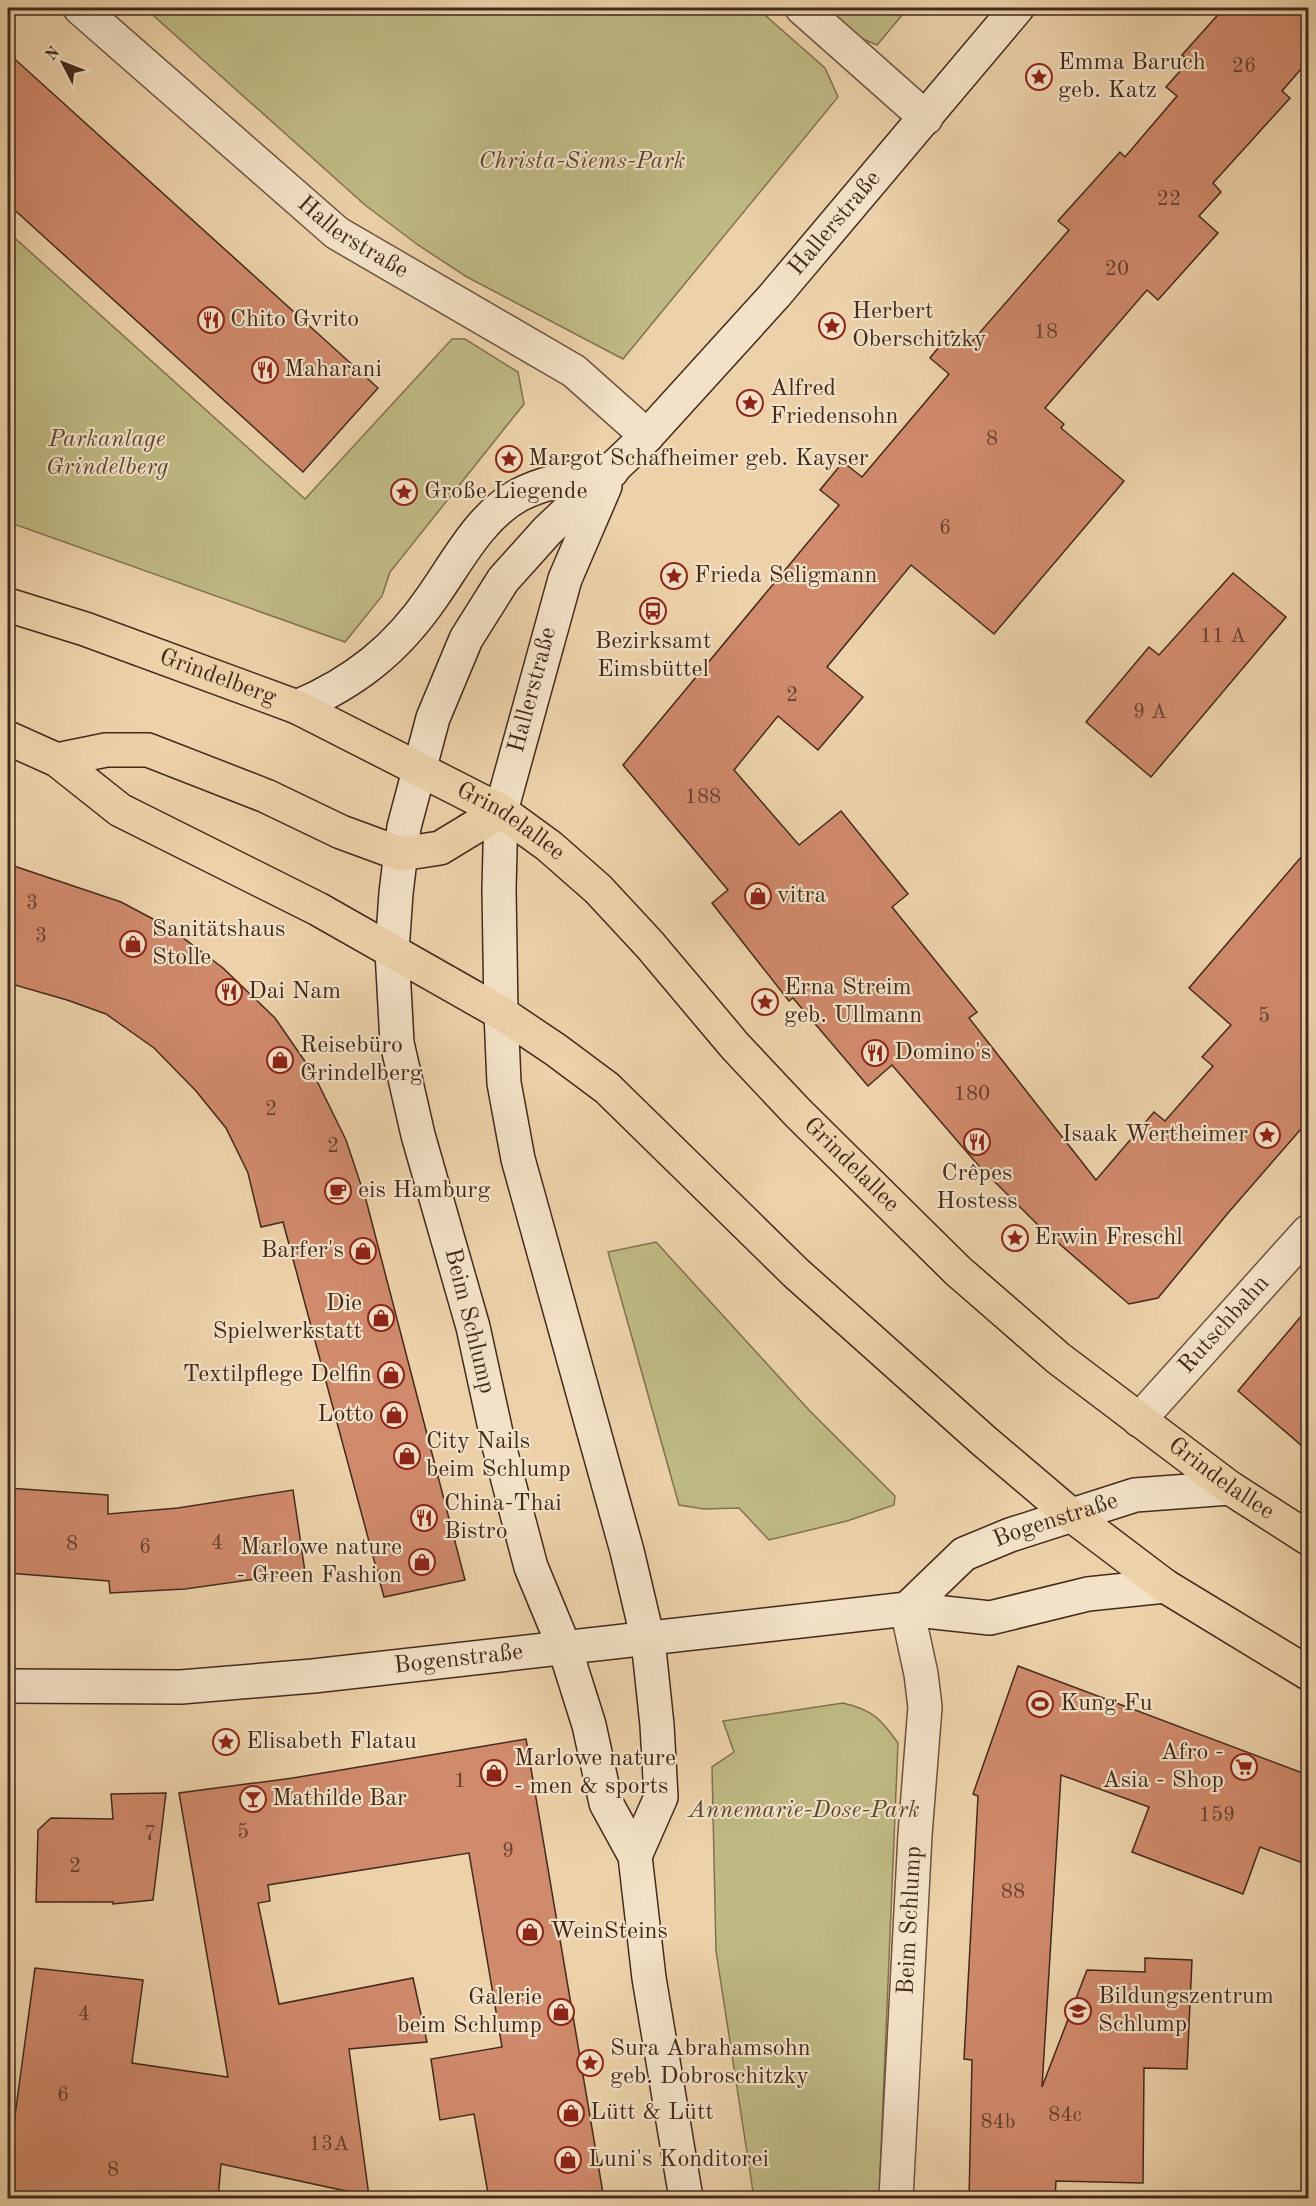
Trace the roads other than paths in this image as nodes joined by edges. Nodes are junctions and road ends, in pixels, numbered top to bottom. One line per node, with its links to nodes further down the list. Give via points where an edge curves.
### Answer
1 (80, 8): 5 (main road, Hallerstraße, via 337,233 574,371)
2 (802, 8): 4 (main road)
3 (1017, 8): 4 (main road, Hallerstraße)
4 (926, 118): 5 (main road, Hallerstraße, via 776,295)
5 (646, 436): 6 (main road, Hallerstraße)
6 (612, 471): 8 (main road, via 543,485 518,496 472,540 406,632 344,685); 11 (main road, Hallerstraße, via 547,531 484,608 436,708); 12 (main road, Hallerstraße, via 579,539 565,579)
7 (8, 605): 8 (main road, Grindelberg)
8 (297, 707): 11 (main road, Grindelberg)
9 (8, 738): 10 (main road)
10 (57, 760): 13 (main road, via 106,750 148,750); 14 (main road, via 120,810 318,909)
11 (418, 771): 12 (main road, Grindelallee); 13 (main road, Beim Schlump)
12 (501, 811): 13 (main road, via 440,848); 15 (main road); 17 (main road, Grindelallee, via 598,889 798,1113 958,1271 1058,1358)
13 (401, 854): 14 (main road, Beim Schlump)
14 (392, 951): 15 (main road); 24 (main road, Beim Schlump, via 397,1043 418,1135 473,1328 531,1567)
15 (501, 1012): 19 (main road, via 607,1088 796,1273); 23 (main road, via 504,1083 518,1159)
16 (1308, 1232): 17 (main road, Rutschbahn)
17 (1139, 1420): 18 (main road, Grindelallee)
18 (1230, 1488): 19 (main road, Bogenstraße, via 1135,1495); 20 (main road, Grindelallee)
19 (1070, 1514): 21 (main road); 22 (main road, Bogenstraße, via 964,1554)
20 (1308, 1538)
21 (1166, 1586): 22 (main road, Bogenstraße, via 1088,1594 990,1618); 25 (main road)
22 (907, 1610): 23 (main road, Bogenstraße); 29 (main road, Beim Schlump, via 925,1707)
23 (648, 1640): 24 (main road, Bogenstraße); 27 (main road, via 661,1797)
24 (565, 1649): 26 (main road, Bogenstraße, via 181,1688); 27 (main road, Beim Schlump, via 589,1725 606,1803)
25 (1308, 1673)
26 (8, 1686)
27 (635, 1856): 28 (main road, Beim Schlump, via 649,1978)
28 (686, 2199)
29 (896, 2199)

